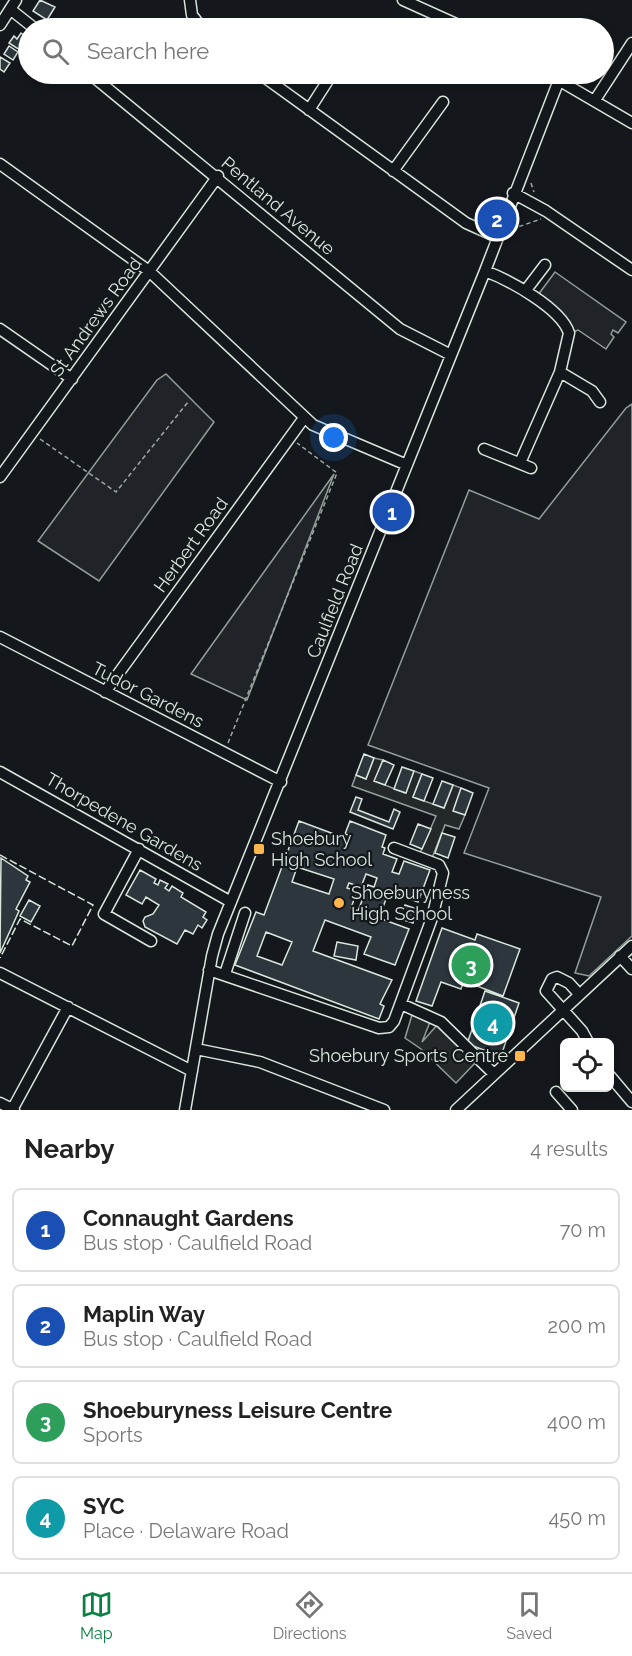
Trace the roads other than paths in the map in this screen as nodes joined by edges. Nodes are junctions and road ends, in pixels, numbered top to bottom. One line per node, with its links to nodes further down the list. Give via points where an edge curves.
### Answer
1 (190, 0): 5 (street)
2 (403, 0): 6 (street)
3 (13, 5): 4 (street); 7 (street)
4 (25, 18)
5 (194, 18)
6 (443, 18)
7 (0, 25)
8 (632, 43): 9 (street)
9 (614, 72)
10 (103, 84): 22 (street, Pentland Avenue)
11 (274, 84): 18 (street)
12 (326, 84): 18 (street)
13 (556, 84): 23 (street, Caulfield Road)
14 (566, 84): 16 (street)
15 (606, 84): 16 (street)
16 (596, 100): 19 (street)
17 (443, 102): 21 (street)
18 (309, 110): 21 (street)
19 (632, 123)
20 (0, 164): 27 (street)
21 (393, 171): 24 (street, via 466,222)
22 (218, 176): 27 (street, St Andrews Road); 31 (street, Pentland Avenue, via 400,329)
23 (513, 193): 24 (street, Caulfield Road); 26 (street)
24 (498, 234): 28 (street, Caulfield Road)
25 (545, 265): 29 (street)
26 (632, 270)
27 (149, 271): 33 (street, St Andrews Road); 35 (street)
28 (485, 271): 29 (street); 31 (street, Caulfield Road)
29 (526, 290): 32 (street, via 567,326 568,341)
30 (0, 328): 33 (street)
31 (451, 355): 38 (street, Caulfield Road)
32 (560, 372): 34 (street, via 594,390); 37 (street)
33 (72, 379): 40 (street, St Andrews Road)
34 (600, 402)
35 (304, 418): 38 (street, via 313,426); 42 (street, Herbert Road)
36 (484, 448): 37 (street)
37 (520, 464): 39 (street)
38 (407, 465): 44 (street, Caulfield Road)
39 (531, 468)
40 (0, 477)
41 (0, 637): 42 (street, Tudor Gardens)
42 (105, 692): 44 (street, Tudor Gardens)
43 (0, 771): 46 (street, Thorpedene Gardens)
44 (281, 782): 47 (street, Caulfield Road)
45 (394, 848): 57 (street, via 439,865 443,873 432,918)
46 (139, 849): 47 (street, Thorpedene Gardens); 49 (street, via 104,914)
47 (231, 902): 53 (street, Caulfield Road)
48 (245, 913): 55 (street)
49 (151, 941)
50 (632, 946): 51 (street)
51 (620, 956): 52 (street); 56 (street)
52 (632, 969)
53 (209, 970): 55 (street); 61 (street, Caulfield Road)
54 (0, 973): 58 (street)
55 (225, 974): 57 (street, via 379,1028 392,1024)
56 (579, 994): 59 (street); 59 (street, via 563,978 552,979 546,991)
57 (400, 1004): 63 (street, via 441,1022)
58 (68, 1007): 62 (street); 68 (street)
59 (562, 1009): 60 (street); 63 (street)
60 (585, 1038)
61 (196, 1049): 62 (street, Caulfield Road); 70 (street, via 260,1062)
62 (192, 1071): 69 (street, Caulfield Road)
63 (494, 1074): 71 (street)
64 (614, 1082): 66 (street)
65 (556, 1092): 72 (street)
66 (632, 1102)
67 (0, 1103): 68 (street)
68 (13, 1110)
69 (185, 1110)
70 (384, 1110)
71 (456, 1110)
72 (572, 1110)

